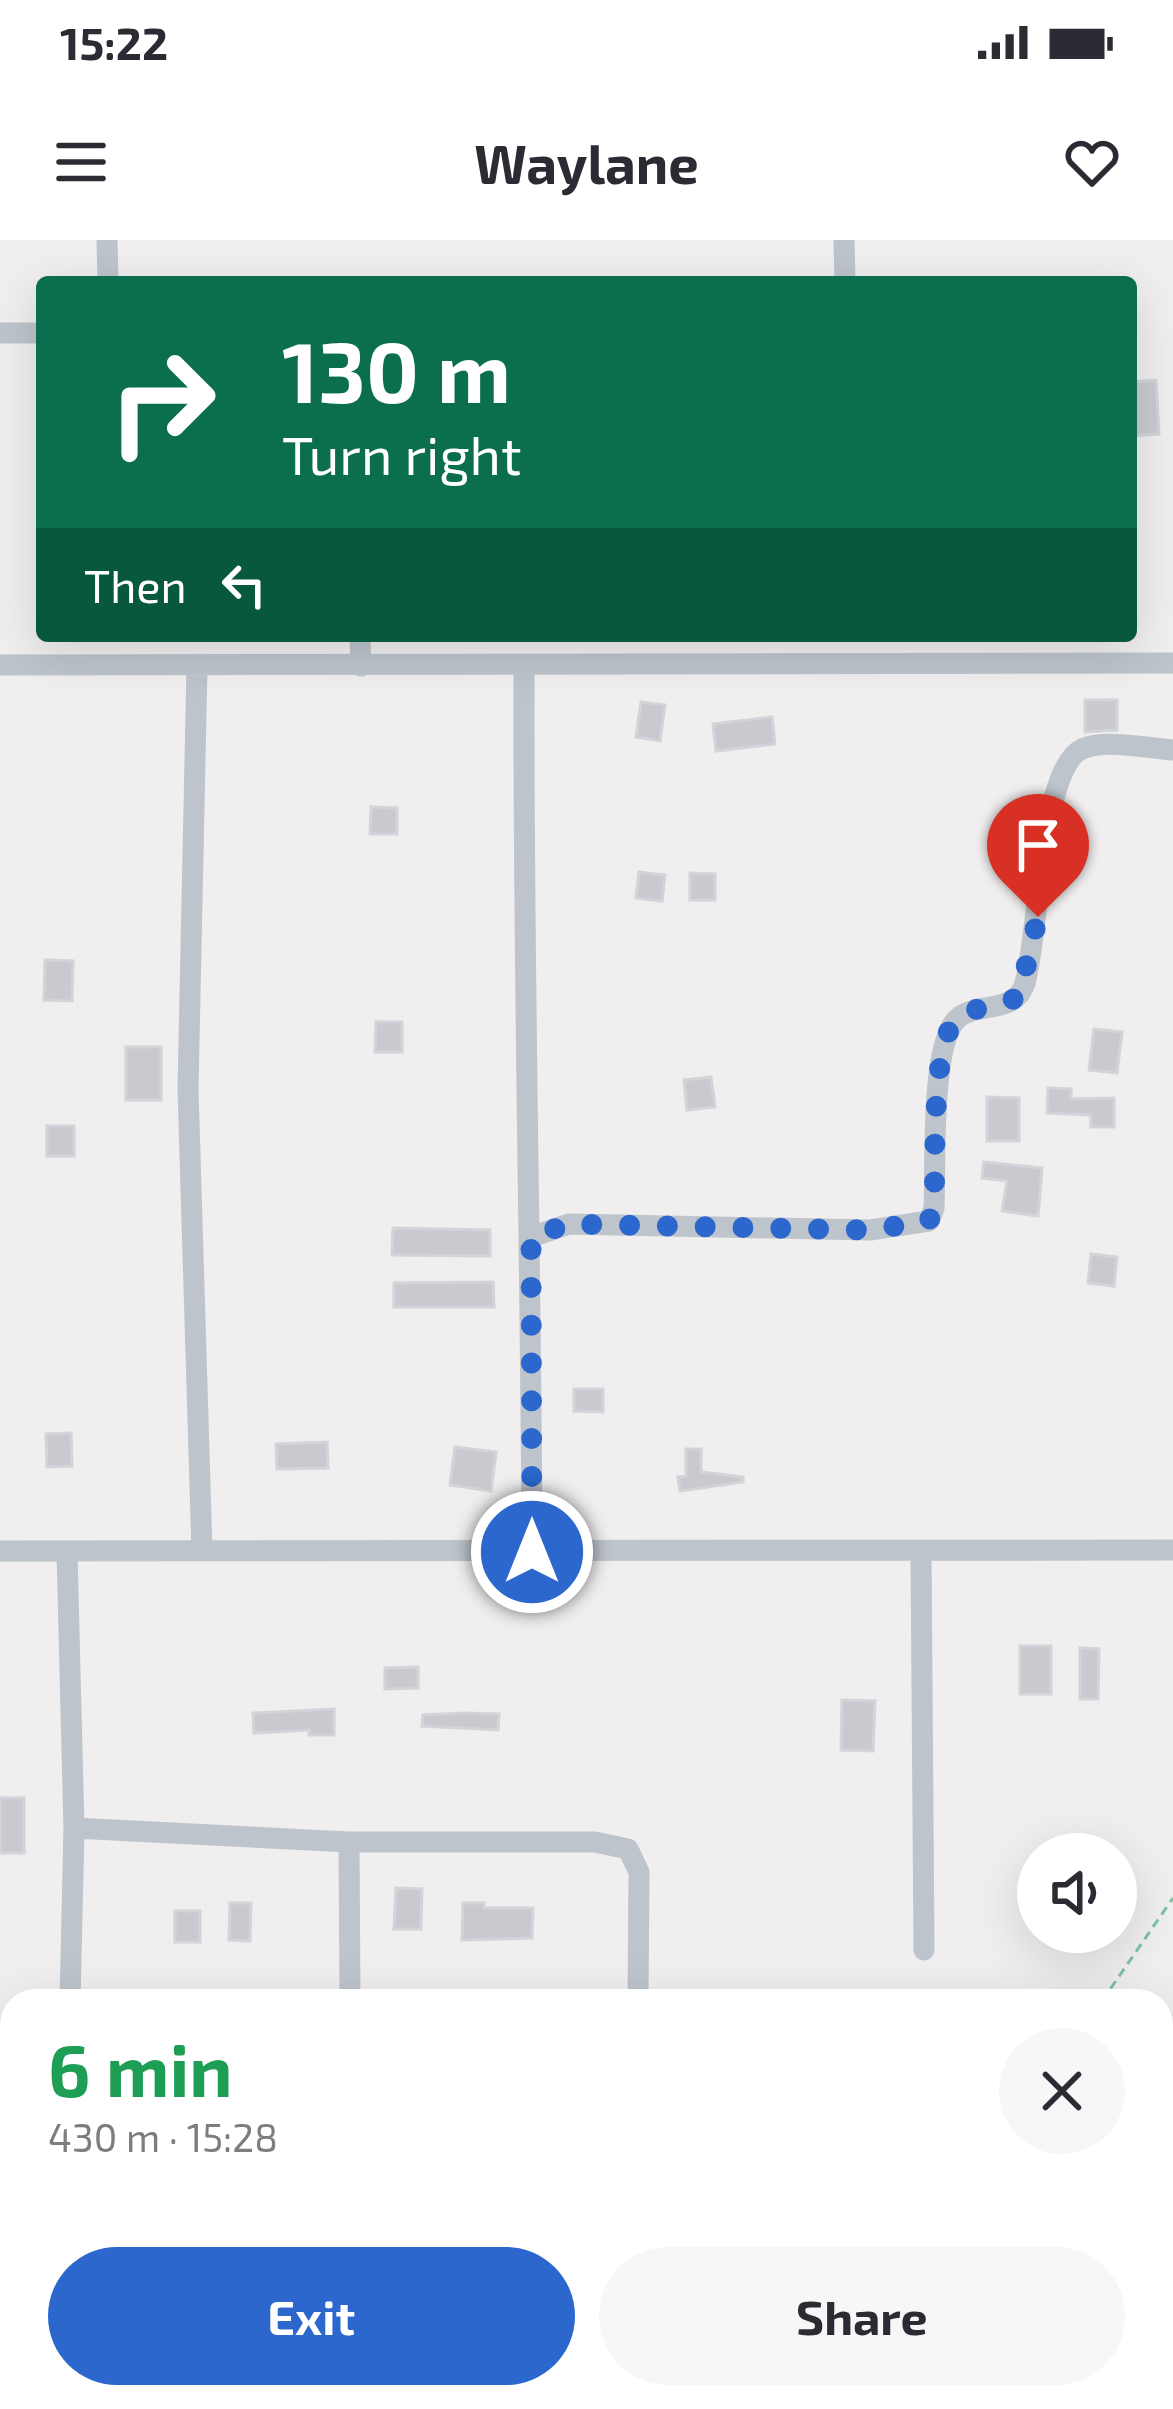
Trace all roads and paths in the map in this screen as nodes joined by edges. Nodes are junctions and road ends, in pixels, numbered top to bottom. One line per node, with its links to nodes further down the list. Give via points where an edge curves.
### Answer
1 (107, 240): 3 (street)
2 (844, 240): 4 (street)
3 (108, 276)
4 (845, 276)
5 (36, 333): 6 (street)
6 (0, 334)
7 (360, 642): 11 (street)
8 (1173, 663): 12 (street)
9 (0, 665): 10 (street)
10 (197, 666): 11 (street); 17 (street, via 188,1089)
11 (361, 666): 12 (street)
12 (524, 667): 14 (street)
13 (1173, 750): 14 (street, via 1080,750 1061,775 1048,806 1024,988 1009,1003 951,1024 929,1221 870,1230 568,1224)
14 (531, 1237): 20 (street)
15 (1173, 1550): 18 (street)
16 (0, 1551): 19 (street)
17 (202, 1551): 19 (street); 20 (street)
18 (921, 1551): 20 (street); 24 (street)
19 (67, 1552): 21 (street)
20 (532, 1552)
21 (74, 1828): 22 (street); 25 (street)
22 (349, 1842): 26 (street); 27 (street, via 595,1842 628,1849 639,1872)
23 (1173, 1898): 28 (path)
24 (924, 1950)
25 (70, 1989)
26 (350, 1989)
27 (638, 1989)
28 (1110, 1989)

